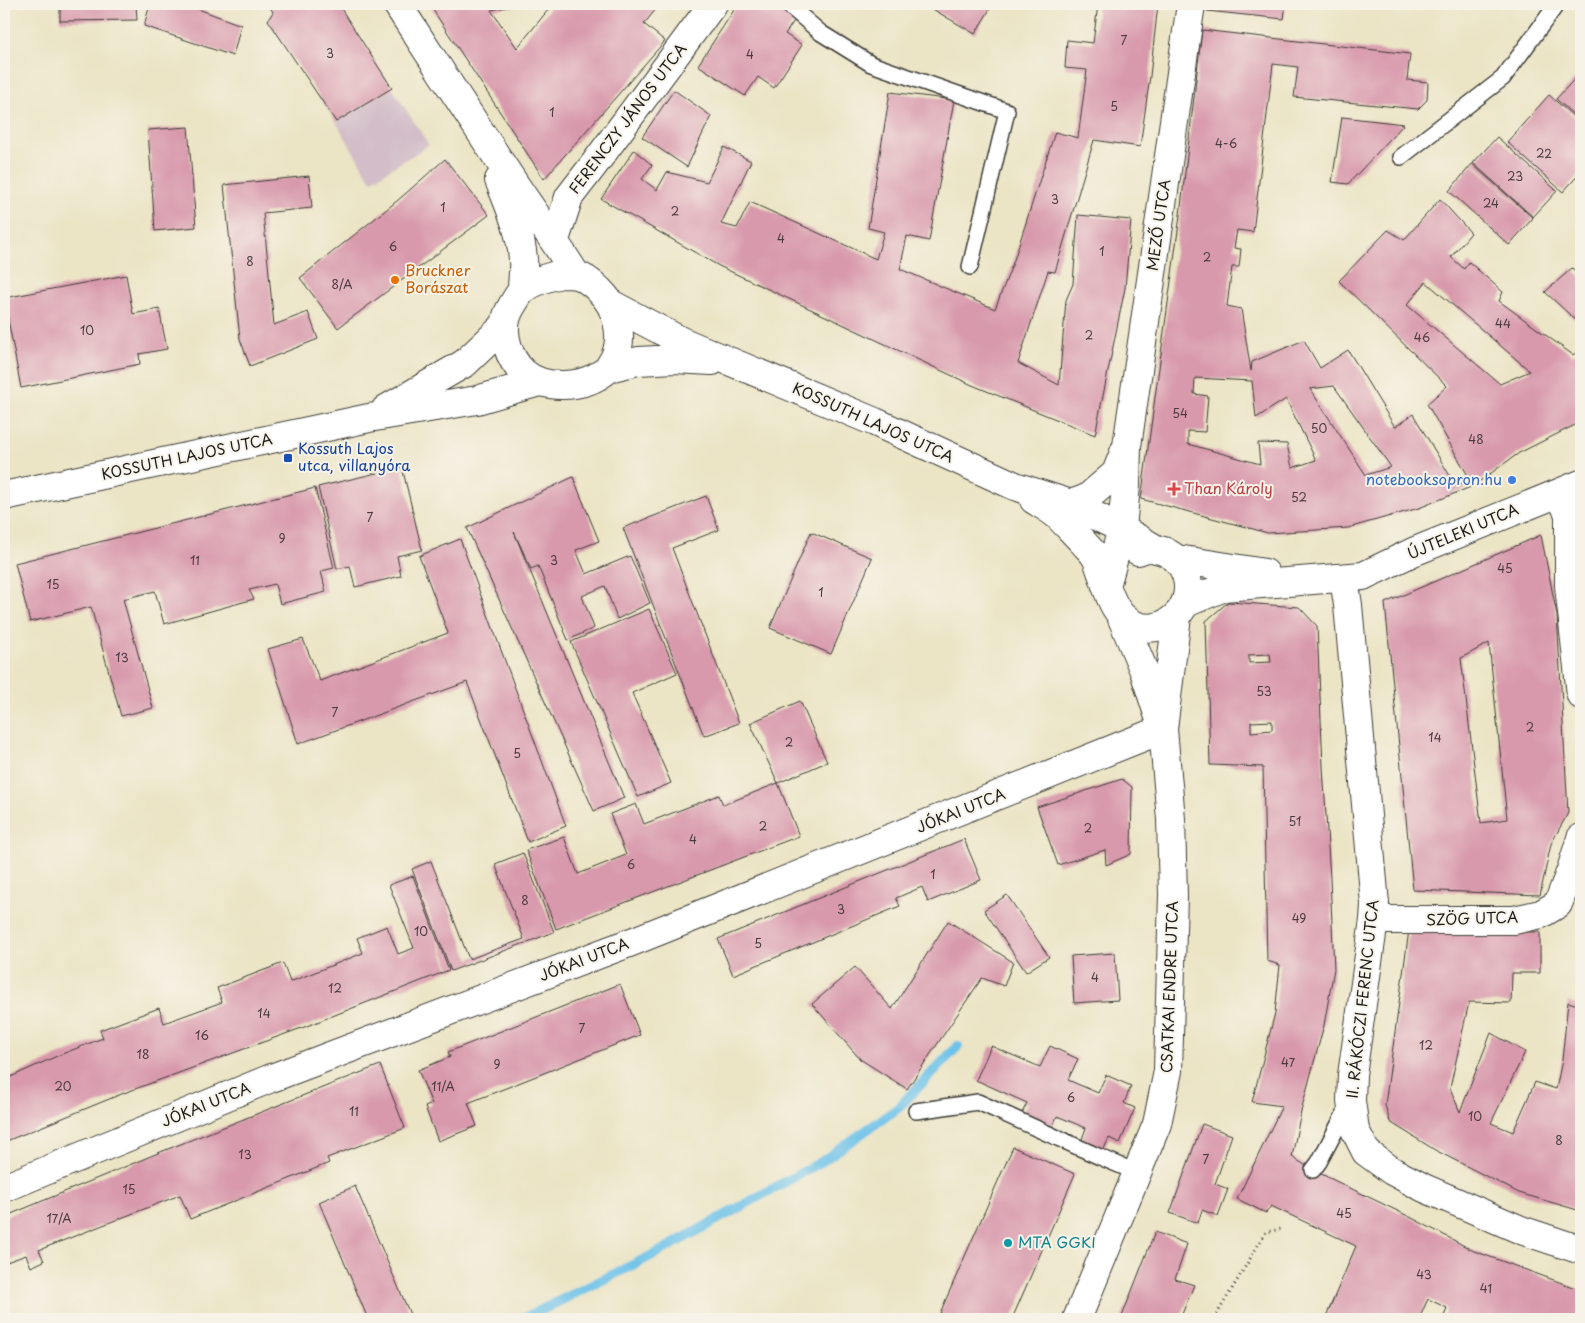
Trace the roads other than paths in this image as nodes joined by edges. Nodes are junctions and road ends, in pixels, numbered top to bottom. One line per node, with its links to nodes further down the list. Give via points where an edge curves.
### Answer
1 (397, 4): 6 (street)
2 (712, 4): 8 (street, FERENCZY JÁNOS UTCA, via 569,197)
3 (788, 4): 9 (lane, via 822,33 871,64 1007,111)
4 (1191, 4): 18 (street, MEZŐ UTCA)
5 (1557, 4): 7 (lane, via 1503,78)
6 (482, 134): 8 (street); 11 (street, via 519,239 523,259)
7 (1401, 157)
8 (555, 240): 10 (street)
9 (970, 267)
10 (576, 275): 11 (street, via 548,276); 12 (street, via 592,284)
11 (522, 290): 13 (street)
12 (612, 304): 14 (street, KOSSUTH LAJOS UTCA, via 680,341); 15 (street, via 620,336 617,353)
13 (504, 326): 16 (street, via 507,344 516,364); 17 (street, KOSSUTH LAJOS UTCA, via 465,363)
14 (731, 362): 15 (street, KOSSUTH LAJOS UTCA, via 675,359 638,361); 19 (street, KOSSUTH LAJOS UTCA, via 875,422)
15 (609, 368): 16 (street, via 591,380 570,385)
16 (539, 382): 17 (street, KOSSUTH LAJOS UTCA, via 477,400)
17 (369, 418): 21 (street, KOSSUTH LAJOS UTCA)
18 (1127, 446): 22 (street, MEZŐ UTCA, via 1116,473 1087,498); 23 (street, MEZŐ UTCA)
19 (1015, 486): 22 (street, KOSSUTH LAJOS UTCA); 25 (street, KOSSUTH LAJOS UTCA, via 1058,516 1096,557)
20 (1570, 488): 26 (street, ÚJTELEKI UTCA, via 1413,552 1363,576); 29 (street, via 1569,586)
21 (4, 496)
22 (1071, 504): 23 (street, KOSSUTH LAJOS UTCA)
23 (1122, 528): 24 (street, KOSSUTH LAJOS UTCA); 25 (street, MEZŐ UTCA)
24 (1165, 553): 25 (street, via 1134,551 1125,556); 26 (street, ÚJTELEKI UTCA, via 1298,578); 27 (street, via 1182,565 1188,579 1189,587)
25 (1109, 577): 28 (street, via 1109,597)
26 (1344, 578): 27 (street, ÚJTELEKI UTCA, via 1224,587); 32 (street, II. RÁKÓCZI FERENC UTCA, via 1369,829)
27 (1182, 609): 28 (street, via 1166,624 1146,628); 30 (street, CSATKAI ENDRE UTCA)
28 (1121, 616): 30 (street, CSATKAI ENDRE UTCA)
29 (1581, 695)
30 (1163, 729): 36 (street, CSATKAI ENDRE UTCA, via 1173,885 1168,1071 1157,1124); 37 (street, JÓKAI UTCA, via 629,943 269,1079)
31 (1581, 838): 32 (street, SZÖG UTCA, via 1558,904 1541,914 1514,920)
32 (1374, 920): 33 (street, II. RÁKÓCZI FERENC UTCA)
33 (1351, 1101): 35 (lane); 38 (street, II. RÁKÓCZI FERENC UTCA, via 1355,1130 1366,1152 1392,1171 1521,1230)
34 (916, 1111): 36 (lane, via 978,1102)
35 (1312, 1170)
36 (1138, 1172): 39 (street, CSATKAI ENDRE UTCA)
37 (4, 1188)
38 (1581, 1250)
39 (1077, 1319)

